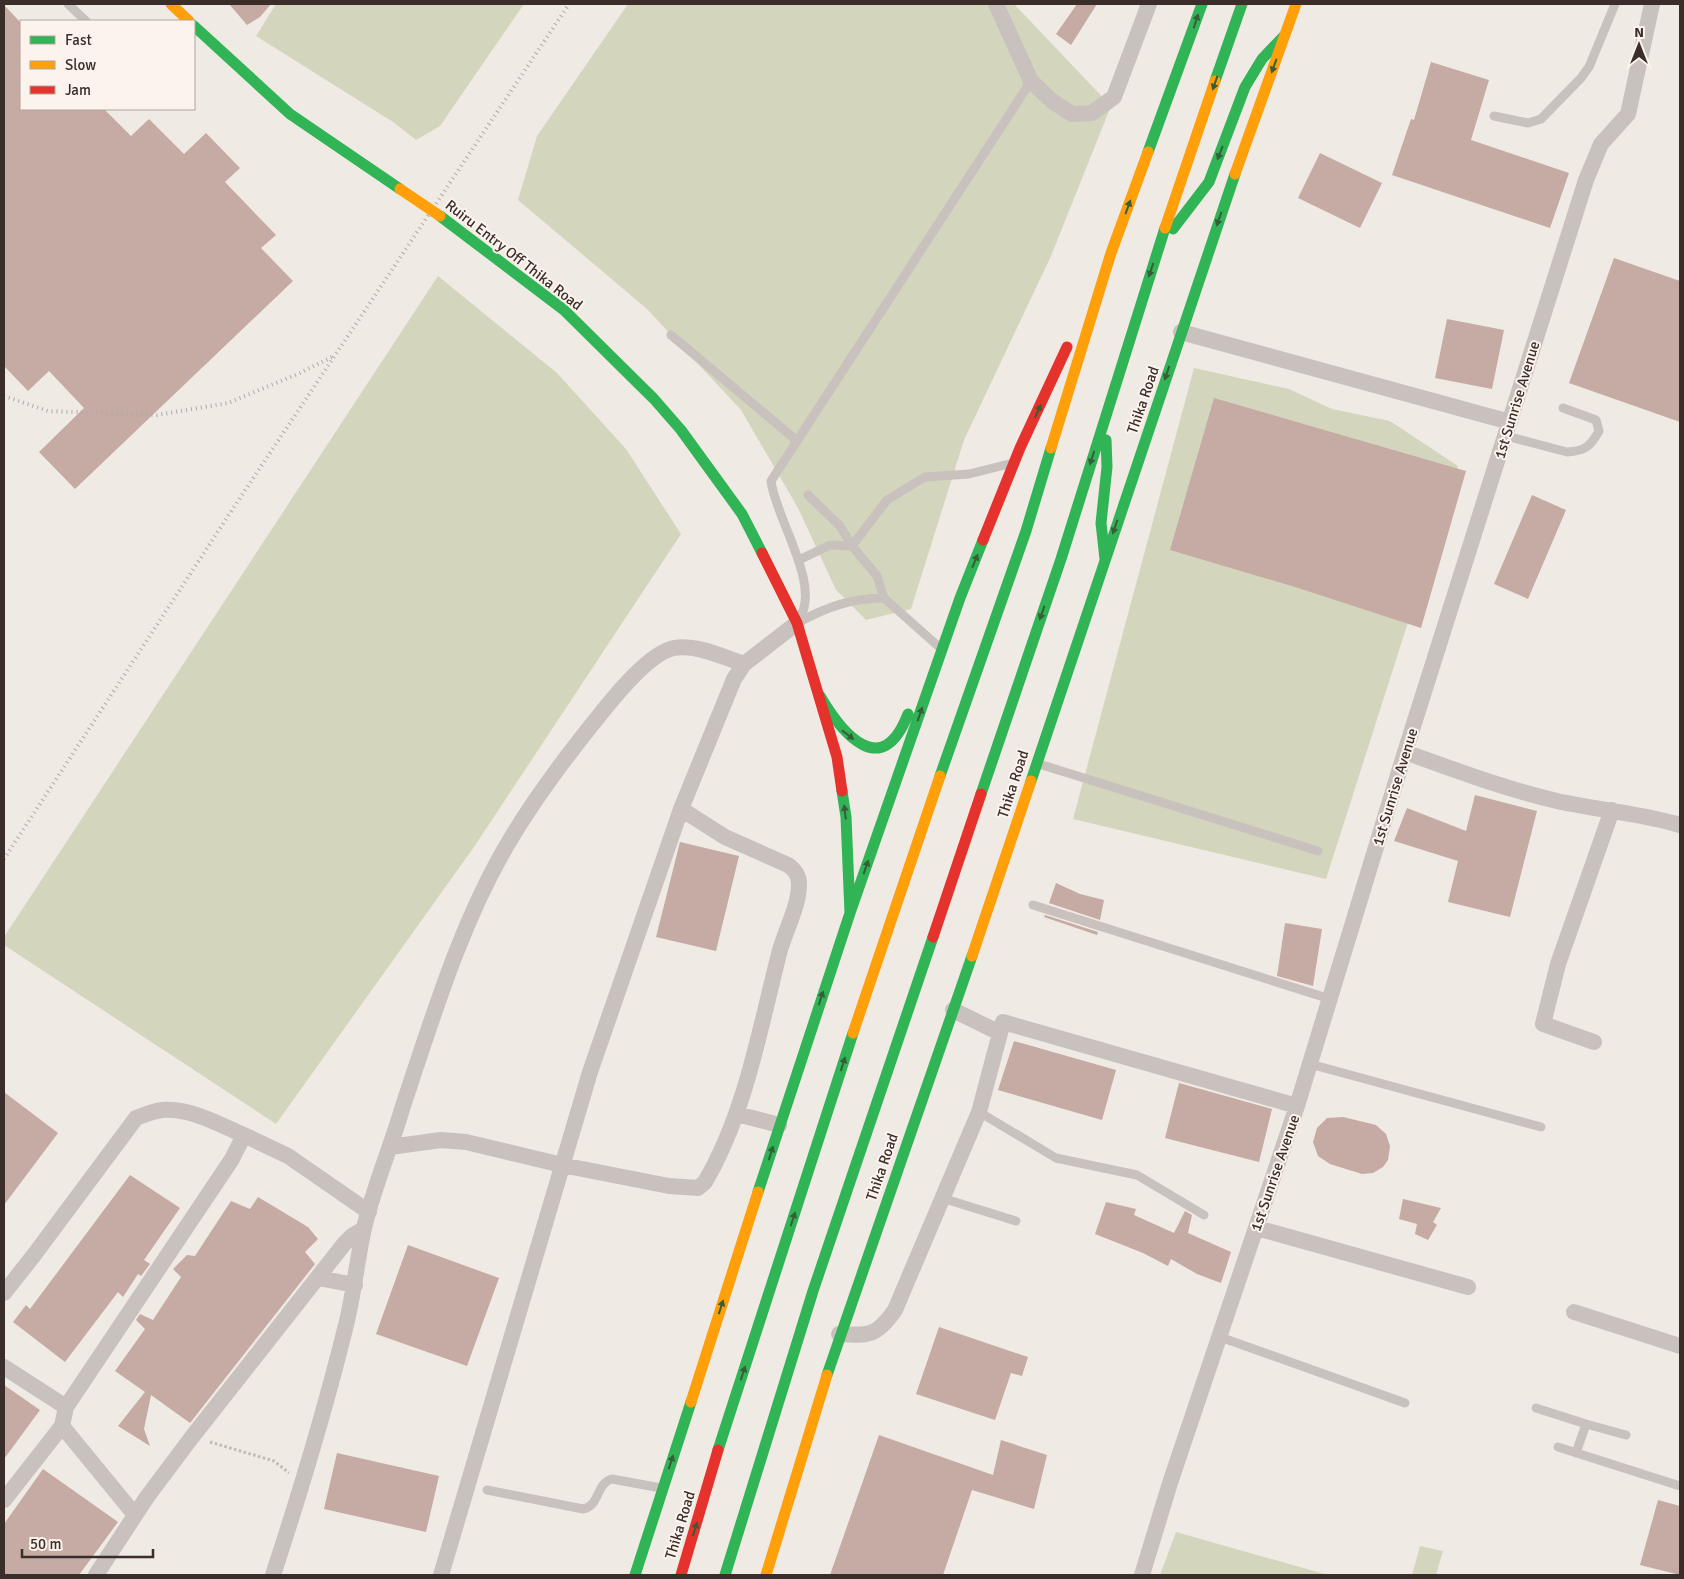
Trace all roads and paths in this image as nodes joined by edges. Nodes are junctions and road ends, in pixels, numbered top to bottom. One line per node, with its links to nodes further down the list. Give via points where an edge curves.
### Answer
1 (68, 4): 10 (lane)
2 (171, 4): 11 (main road)
3 (996, 4): 14 (street)
4 (1148, 4): 14 (street, via 1114,97 1103,107 1092,113 1072,114 1052,102)
5 (1202, 4): 17 (main road, Thika Road, one-way to 5)
6 (1242, 4): 16 (main road, Thika Road, one-way to 16)
7 (1296, 4): 13 (main road, Thika Road)
8 (1615, 4): 15 (lane, via 1589,66 1541,119 1528,123)
9 (1652, 4): 22 (street, 1st Sunrise Avenue, via 1628,114 1601,144 1586,180)
10 (85, 20)
11 (188, 20)
12 (195, 27): 31 (main road, Ruiru Entry Off Thika Road, bridge, via 290,114 440,216 564,310 654,399 681,430 742,514)
13 (1284, 36): 16 (main road, one-way to 16, via 1262,59 1245,87 1209,182); 18 (main road, Thika Road, one-way to 18)
14 (1031, 81): 23 (lane)
15 (1494, 116)
16 (1158, 249): 21 (main road, Thika Road, one-way to 21)
17 (1111, 252): 24 (main road, one-way to 17); 90 (main road, Thika Road, one-way to 17, via 730,1411 888,926 1026,532)
18 (1181, 332): 22 (street); 27 (main road, Thika Road, one-way to 27)
19 (671, 335): 23 (lane)
20 (1563, 408): 22 (lane, via 1596,420 1599,431 1591,445 1567,452)
21 (1104, 418): 27 (main road, via 1107,466 1101,523); 91 (main road, Thika Road, one-way to 91, via 1054,578 813,1291)
22 (1508, 429): 35 (street, 1st Sunrise Avenue)
23 (796, 440): 28 (lane, via 771,481 773,496)
24 (1014, 463): 26 (lane, via 969,474 925,477 887,500); 30 (main road, one-way to 24)
25 (808, 495): 26 (lane, via 840,526)
26 (852, 546): 28 (lane, via 830,545); 29 (lane, via 877,576)
27 (1105, 558): 36 (main road, Thika Road)
28 (799, 560): 31 (lane, via 805,595 804,612)
29 (884, 598): 31 (lane, via 864,598 830,606); 32 (lane)
30 (960, 598): 32 (main road); 42 (main road, Thika Road, one-way to 30)
31 (796, 623): 33 (street); 34 (main road, Ruiru Entry Off Thika Road)
32 (939, 646): 34 (main road, one-way to 32, via 840,728 862,746 880,749 899,736)
33 (744, 664): 37 (street, via 734,679); 54 (street, via 689,648 666,651 641,670 584,734 514,834 472,917 432,1018)
34 (820, 696): 42 (main road, one-way to 34, via 846,817 837,757)
35 (1405, 752): 38 (street, via 1557,801); 43 (street, 1st Sunrise Avenue)
36 (1036, 763): 40 (lane); 44 (main road, Thika Road)
37 (681, 809): 50 (street, via 725,837 788,865 796,871 799,882); 55 (street, via 593,1063)
38 (1612, 810): 39 (street); 46 (street, via 1558,964 1544,1024)
39 (1680, 825)
40 (1318, 851)
41 (1033, 905): 43 (lane)
42 (850, 913): 51 (main road, Thika Road, one-way to 42)
43 (1330, 999): 47 (street, 1st Sunrise Avenue)
44 (953, 1010): 45 (street); 67 (main road, Thika Road)
45 (1000, 1033): 48 (street, via 1003,1022); 49 (street)
46 (1594, 1042)
47 (1310, 1064): 48 (street, 1st Sunrise Avenue); 52 (lane)
48 (1297, 1106): 60 (street, 1st Sunrise Avenue)
49 (979, 1112): 56 (street); 58 (lane, via 1056,1158 1137,1175)
50 (737, 1114): 51 (street); 55 (street, via 714,1167 698,1188 669,1186)
51 (779, 1125): 82 (main road, Thika Road, one-way to 51)
52 (1541, 1127)
53 (244, 1135): 57 (street, via 288,1156); 65 (street, via 177,1110 160,1110 136,1118); 72 (street, via 232,1159)
54 (390, 1147): 55 (street, via 441,1140 466,1142); 57 (street)
55 (562, 1165): 88 (street)
56 (942, 1198): 59 (lane); 67 (street, via 895,1310 886,1322 864,1336)
57 (369, 1212): 61 (street)
58 (1204, 1215)
59 (1016, 1221)
60 (1257, 1228): 64 (street); 68 (street, 1st Sunrise Avenue)
61 (364, 1229): 62 (street, via 344,1244); 63 (street)
62 (318, 1278): 63 (street); 77 (street)
63 (355, 1286): 80 (street)
64 (1468, 1287)
65 (4, 1293)
66 (1574, 1312): 69 (street)
67 (839, 1334): 92 (main road, Thika Road)
68 (1220, 1337): 71 (lane); 93 (street, 1st Sunrise Avenue)
69 (1680, 1346)
70 (4, 1366): 72 (street)
71 (1406, 1403)
72 (66, 1407): 75 (street)
73 (1536, 1408): 74 (lane)
74 (1586, 1424): 76 (lane); 79 (lane)
75 (62, 1426): 84 (street); 85 (street)
76 (1626, 1435)
77 (192, 1437): 80 (path, via 274,1461); 85 (street)
78 (1558, 1447): 79 (lane)
79 (1576, 1453): 81 (lane)
80 (303, 1483): 87 (street)
81 (1680, 1486)
82 (663, 1488): 83 (lane, via 612,1479 602,1485 589,1508); 89 (main road, Thika Road)
83 (487, 1490)
84 (4, 1500)
85 (136, 1515): 86 (street)
86 (96, 1575)
87 (273, 1575)
88 (441, 1575)
89 (635, 1575)
90 (681, 1575)
91 (725, 1575)
92 (766, 1575)
93 (1142, 1575)

